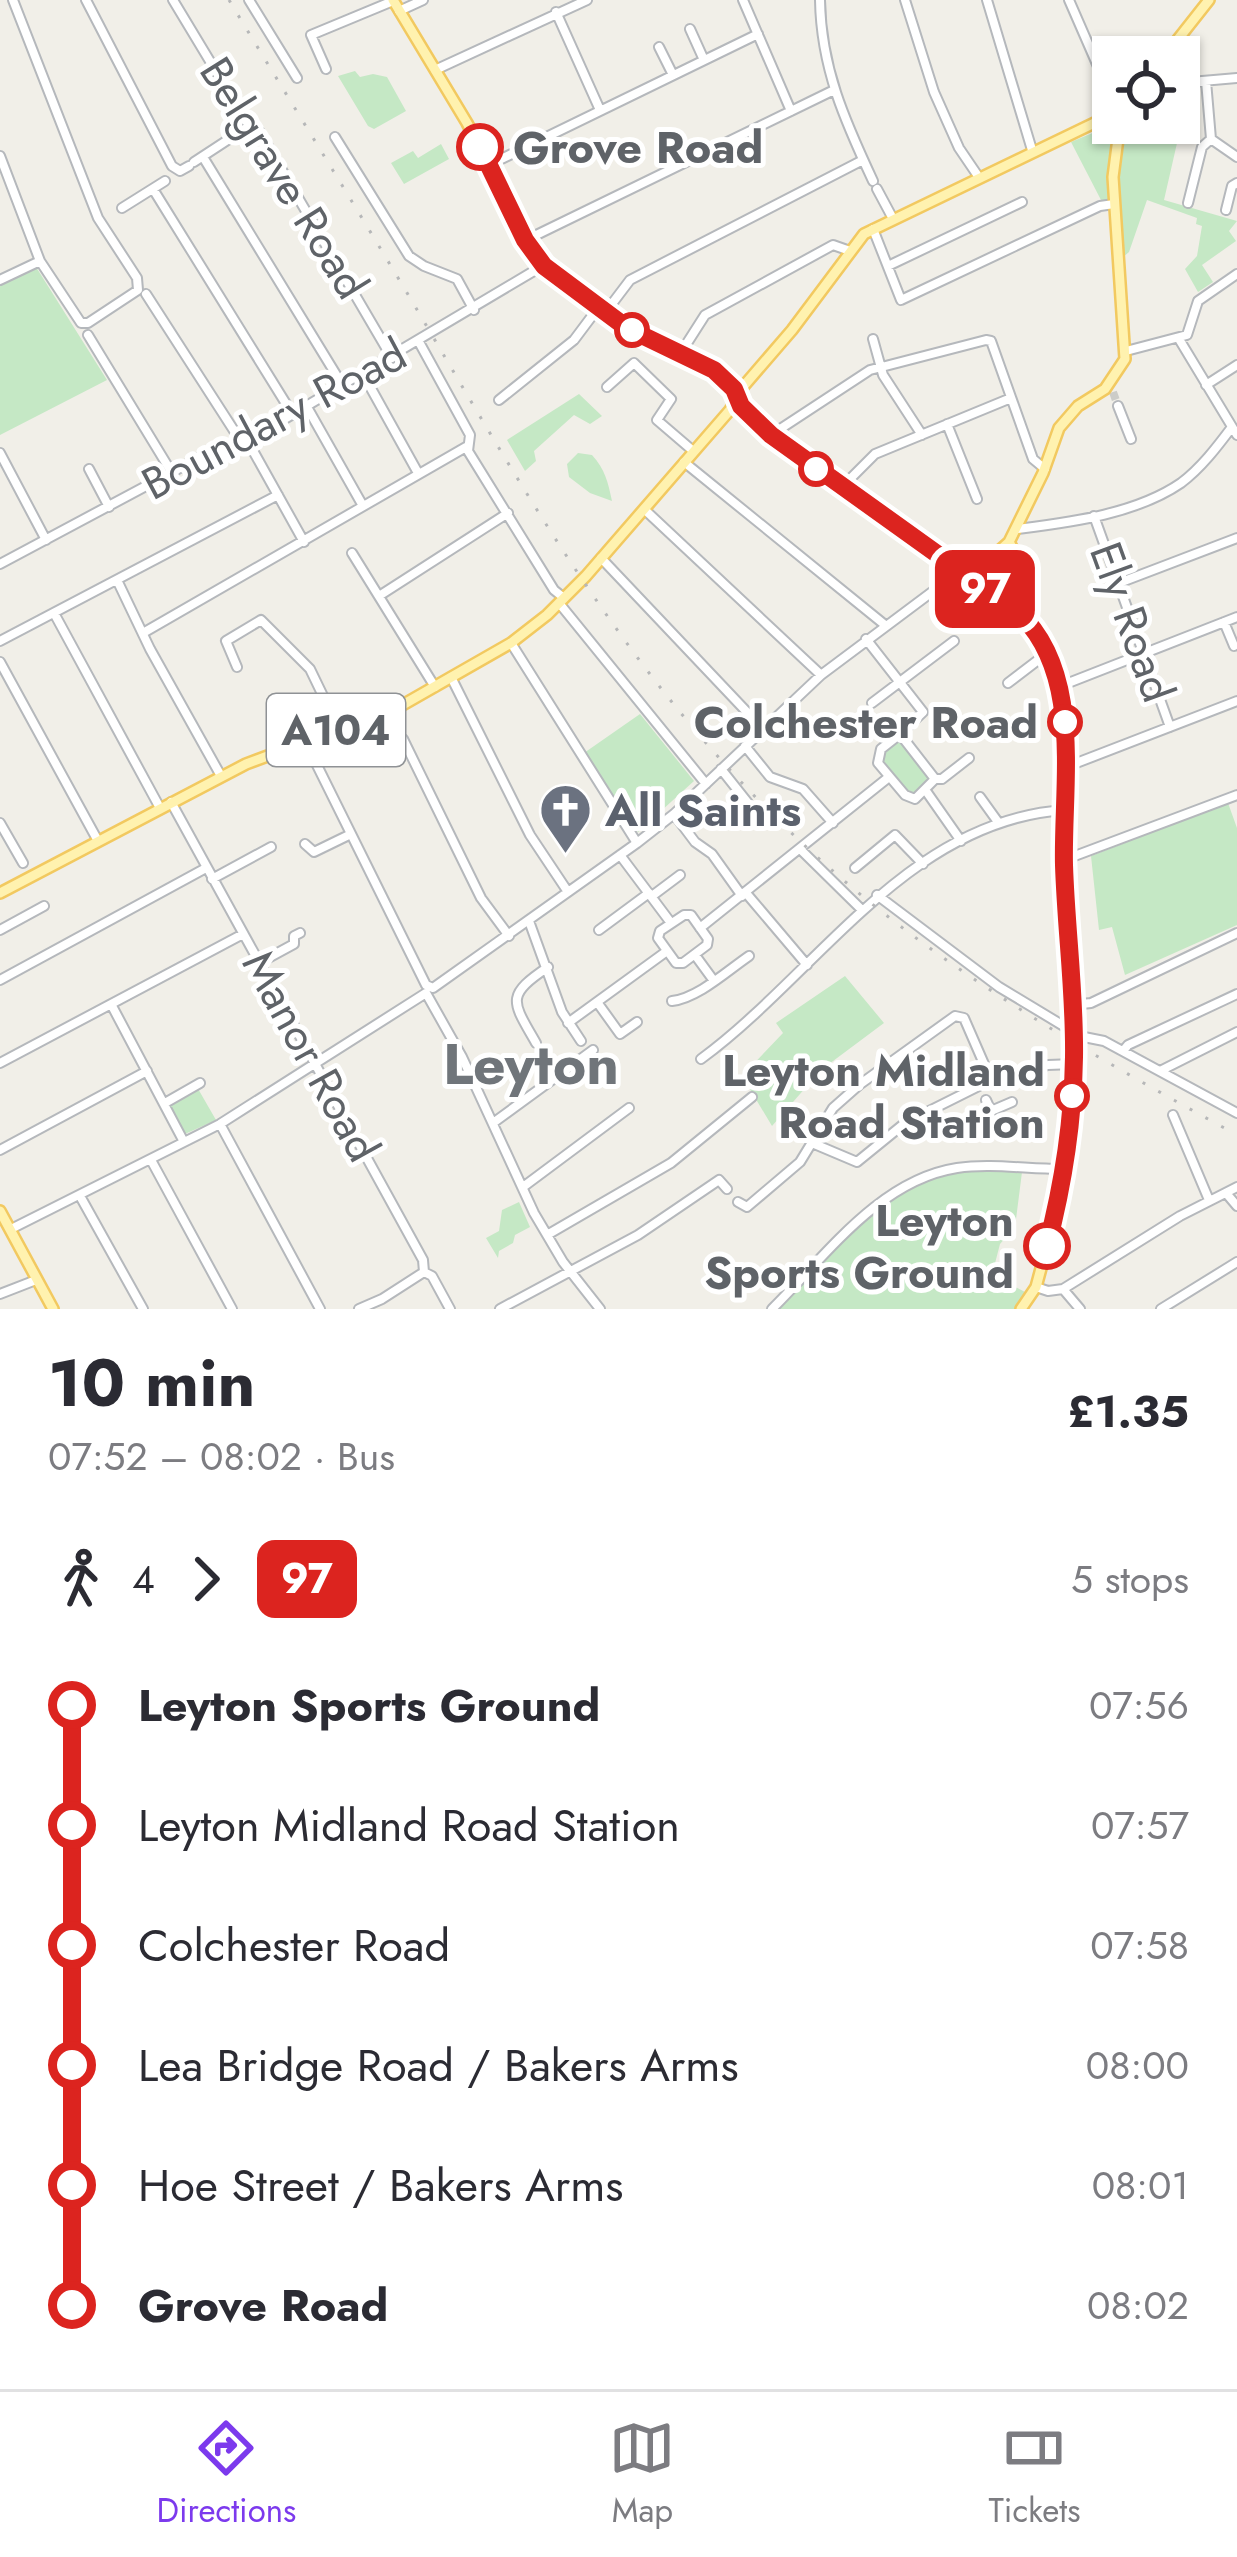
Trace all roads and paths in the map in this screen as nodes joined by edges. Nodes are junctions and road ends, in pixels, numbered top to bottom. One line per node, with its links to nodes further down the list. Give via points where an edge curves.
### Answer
1 (13, 0): 60 (street, via 101,225)
2 (86, 0): 40 (street, via 178,171)
3 (173, 0): 32 (street, Belgrave Road)
4 (249, 0): 24 (street)
5 (423, 0): 13 (street)
6 (587, 0): 14 (street)
7 (743, 0): 16 (street)
8 (820, 0): 28 (street)
9 (905, 0): 42 (street, via 928,77)
10 (987, 0): 36 (street)
11 (1069, 0): 19 (street)
12 (1209, 0): 17 (main road)
13 (395, 4): 21 (street, via 311,35); 22 (main road)
14 (556, 12): 22 (street); 29 (street)
15 (690, 29): 20 (street)
16 (758, 34): 20 (street); 30 (street)
17 (1181, 36)
18 (659, 47): 23 (street)
19 (1092, 53)
20 (704, 59): 23 (street)
21 (326, 69)
22 (435, 70): 41 (main road)
23 (673, 75): 29 (street)
24 (298, 78)
25 (1237, 78): 27 (street)
26 (1200, 81): 27 (street)
27 (1206, 81): 34 (street)
28 (832, 91): 30 (street); 39 (street)
29 (600, 110): 41 (street)
30 (791, 111): 53 (street)
31 (1092, 123): 36 (main road, A104)
32 (249, 126): 40 (street); 69 (street, Belgrave Road, via 259,130)
33 (335, 137): 61 (street, via 409,256 457,279)
34 (1211, 139): 38 (street); 47 (street)
35 (1118, 144): 48 (main road)
36 (1032, 150): 42 (main road, A104)
37 (0, 156): 55 (street)
38 (1237, 157)
39 (863, 160): 51 (street); 62 (street, via 630,280)
40 (195, 162): 74 (street)
41 (489, 165): 53 (main road)
42 (978, 176): 51 (main road, A104)
43 (165, 181): 45 (street)
44 (1237, 182): 50 (street)
45 (153, 189): 49 (street); 81 (street)
46 (1022, 202): 57 (street)
47 (1188, 203)
48 (1114, 204): 57 (street, via 901,300); 68 (main road)
49 (122, 208)
50 (1226, 210)
51 (892, 217): 52 (main road, A104)
52 (872, 228): 54 (main road, A104); 57 (street)
53 (525, 240): 56 (main road)
54 (846, 249): 67 (street, via 826,248 705,315); 77 (main road, A104)
55 (40, 261): 59 (street); 63 (street)
56 (544, 266): 61 (street, Boundary Road); 62 (main road)
57 (889, 266)
58 (1237, 274): 65 (street, via 1198,301)
59 (0, 280)
60 (142, 291): 63 (street); 86 (street)
61 (475, 310): 66 (street, Boundary Road)
62 (601, 310): 67 (main road); 78 (street)
63 (86, 329): 94 (street)
64 (873, 339): 71 (street)
65 (1179, 339): 68 (street); 73 (street)
66 (418, 342): 69 (street, Boundary Road); 88 (street, via 470,435)
67 (682, 351): 77 (main road, via 714,370)
68 (1126, 352): 93 (main road, via 1109,390 1068,415)
69 (392, 358): 72 (street, Boundary Road)
70 (1237, 365): 73 (street)
71 (880, 367): 76 (street, via 991,341); 84 (street); 85 (street)
72 (363, 374): 74 (street, Boundary Road); 95 (street)
73 (1206, 385): 83 (street)
74 (343, 386): 80 (street, Boundary Road)
75 (607, 387): 89 (street, via 634,363 671,399 657,420)
76 (1011, 398): 82 (street); 93 (street, via 1033,459)
77 (737, 399): 85 (main road); 89 (main road, A104)
78 (499, 400)
79 (1118, 406): 87 (street)
80 (307, 407): 81 (street, Boundary Road); 99 (street)
81 (293, 415): 86 (street, Boundary Road)
82 (947, 424): 84 (street); 98 (street)
83 (1234, 431): 103 (street, via 1178,485)
84 (922, 434): 96 (street, via 869,458)
85 (771, 435): 96 (main road)
86 (243, 439): 94 (street, Boundary Road); 97 (street)
87 (1131, 439)
88 (466, 447): 95 (street); 102 (street)
89 (692, 450): 91 (main road, A104)
90 (0, 453): 106 (street)
91 (682, 461): 101 (main road, A104); 123 (street)
92 (89, 469): 100 (street)
93 (1045, 469): 104 (main road)
94 (172, 473): 100 (street, Boundary Road)
95 (418, 473): 99 (street)
96 (842, 487): 112 (main road)
97 (278, 495): 107 (street); 113 (street)
98 (977, 499)
99 (363, 506): 107 (street)
100 (110, 507): 106 (street, Boundary Road)
101 (644, 509): 110 (main road, A104); 134 (street)
102 (508, 513): 116 (street); 117 (street)
103 (1094, 516): 104 (street); 114 (street, Ely Road)
104 (1018, 529): 108 (main road)
105 (1237, 538): 114 (street)
106 (46, 540): 111 (street, Boundary Road)
107 (304, 542): 124 (street)
108 (1009, 542): 112 (main road); 115 (main road, via 1021,563)
109 (352, 553): 116 (street)
110 (601, 558): 117 (main road, A104); 144 (street)
111 (0, 564)
112 (960, 572): 118 (main road); 123 (street)
113 (117, 580): 119 (street); 124 (street)
114 (1119, 583): 131 (street, Ely Road)
115 (1022, 595): 118 (main road); 121 (main road)
116 (379, 596): 138 (street)
117 (562, 601): 128 (main road, A104); 155 (street)
118 (1010, 606): 121 (main road)
119 (54, 613): 126 (street); 159 (street, Manor Road)
120 (1237, 617): 122 (street)
121 (1025, 619): 130 (main road)
122 (1224, 622): 129 (street); 131 (street)
123 (885, 625): 125 (street)
124 (143, 633): 152 (street)
125 (866, 639): 134 (street); 136 (street)
126 (0, 641)
127 (954, 641): 136 (street)
128 (511, 643): 135 (main road, A104); 169 (street)
129 (1234, 646)
130 (1046, 654): 137 (street); 139 (main road)
131 (1144, 654): 139 (street); 142 (street, Ely Road)
132 (0, 662): 167 (street)
133 (238, 668): 143 (street, via 226,641 261,620 310,669)
134 (821, 675): 144 (street)
135 (452, 677): 138 (main road, A104); 181 (street, via 530,836)
136 (900, 682): 141 (street); 145 (street, via 923,712)
137 (1008, 683)
138 (436, 687): 143 (main road, A104)
139 (1058, 687): 150 (main road)
140 (1237, 700): 142 (street)
141 (872, 703)
142 (1170, 727): 150 (street)
143 (340, 729): 147 (main road, A104)
144 (763, 729): 148 (street)
145 (900, 734): 153 (street, via 877,756); 154 (street)
146 (403, 739): 196 (street, via 481,898)
147 (304, 742): 152 (main road, A104); 166 (street)
148 (745, 746): 151 (street); 165 (street, via 770,777 803,789)
149 (969, 758): 154 (street)
150 (1066, 767): 160 (main road)
151 (722, 769): 155 (street); 162 (street, via 748,803)
152 (221, 776): 159 (main road, A104)
153 (889, 777): 156 (street, via 909,799); 165 (street)
154 (935, 779): 156 (street)
155 (706, 784): 161 (street)
156 (926, 791): 168 (street)
157 (980, 797): 163 (street)
158 (1236, 799): 174 (street)
159 (166, 805): 167 (main road, A104); 177 (street, Manor Road)
160 (1064, 810): 163 (street); 174 (main road)
161 (674, 814): 169 (street); 183 (street)
162 (724, 820)
163 (998, 822): 168 (street)
164 (0, 823): 175 (street)
165 (832, 823): 172 (street)
166 (351, 834): 170 (street, via 314,852); 205 (street)
167 (98, 841): 182 (main road, A104)
168 (961, 842): 176 (street)
169 (637, 843): 173 (street)
170 (305, 844)
171 (271, 847): 180 (street)
172 (801, 850): 183 (street); 187 (street)
173 (620, 855): 181 (street); 184 (street)
174 (1064, 860): 210 (main road)
175 (23, 863)
176 (923, 864): 178 (street, via 896,835); 185 (street)
177 (206, 868): 180 (street, Manor Road); 203 (street)
178 (855, 868)
179 (680, 875): 184 (street)
180 (212, 879): 195 (street, Manor Road)
181 (568, 892): 188 (street)
182 (0, 893)
183 (744, 894): 190 (street); 201 (street)
184 (651, 895): 189 (street); 192 (street)
185 (877, 895): 187 (street); 214 (street)
186 (44, 906): 191 (street)
187 (861, 909): 201 (street)
188 (530, 921): 196 (street); 202 (street)
189 (671, 923): 190 (street, via 691,916); 197 (street, via 658,938)
190 (700, 928): 198 (street, via 707,945)
191 (0, 930)
192 (599, 930)
193 (300, 933): 200 (street)
194 (1237, 933): 210 (street)
195 (243, 934): 200 (street, Manor Road); 209 (street)
196 (509, 936): 205 (street)
197 (667, 951): 198 (street, via 683,964); 208 (street)
198 (695, 955): 204 (street)
199 (749, 956): 204 (street)
200 (260, 963): 220 (street, Manor Road)
201 (807, 965): 217 (street)
202 (548, 967): 212 (street); 215 (street, via 515,995)
203 (1, 976)
204 (714, 981): 207 (street)
205 (429, 991): 220 (street); 232 (street)
206 (1237, 994): 216 (street)
207 (672, 1000)
208 (597, 1002): 211 (street, via 620,1034); 212 (street)
209 (112, 1004): 218 (street); 221 (street)
210 (1072, 1005): 214 (main road)
211 (638, 1022)
212 (568, 1023): 232 (street, via 587,1048)
213 (1237, 1032): 222 (street)
214 (1074, 1033): 216 (street); 219 (main road)
215 (536, 1043)
216 (1123, 1051): 222 (street)
217 (701, 1059)
218 (0, 1063)
219 (1074, 1064): 223 (street); 238 (main road)
220 (315, 1065): 233 (street); 252 (street, Manor Road)
221 (147, 1071): 228 (street); 236 (street)
222 (1160, 1071): 230 (street)
223 (991, 1080): 225 (street); 235 (street, via 964,1018 955,1016 859,1084)
224 (200, 1083): 228 (street)
225 (983, 1092): 227 (street, via 991,1111); 235 (street, via 904,1123 862,1160)
226 (752, 1097): 249 (street, via 671,1163)
227 (1012, 1102)
228 (164, 1103): 234 (street)
229 (629, 1108): 239 (street)
230 (1234, 1108)
231 (1173, 1115): 244 (street)
232 (493, 1123): 239 (street)
233 (220, 1124): 234 (street); 260 (street)
234 (184, 1142): 237 (street)
235 (812, 1143): 245 (street, via 747,1207)
236 (0, 1150)
237 (151, 1160): 243 (street); 259 (street)
238 (1063, 1169): 254 (main road); 265 (street, via 962,1167 905,1186)
239 (523, 1187): 249 (street)
240 (1237, 1187): 242 (street)
241 (728, 1189): 251 (street, via 719,1180)
242 (1226, 1193): 244 (street); 246 (street)
243 (80, 1196): 248 (street); 258 (street)
244 (1209, 1200): 255 (street)
245 (738, 1202)
246 (1237, 1206)
247 (0, 1211): 248 (main road)
248 (11, 1229): 253 (main road)
249 (547, 1235): 251 (street)
250 (1237, 1262): 268 (street)
251 (570, 1271): 263 (street); 264 (street)
252 (424, 1272): 261 (street); 262 (street, Manor Road)
253 (36, 1280): 256 (street); 257 (main road)
254 (1036, 1287): 255 (street); 266 (main road)
255 (1063, 1289): 267 (street)
256 (2, 1297)
257 (53, 1309)
258 (143, 1309)
259 (232, 1309)
260 (320, 1309)
261 (359, 1309)
262 (450, 1309)
263 (500, 1309)
264 (599, 1309)
265 (772, 1309)
266 (1022, 1309)
267 (1080, 1309)
268 (1161, 1309)

